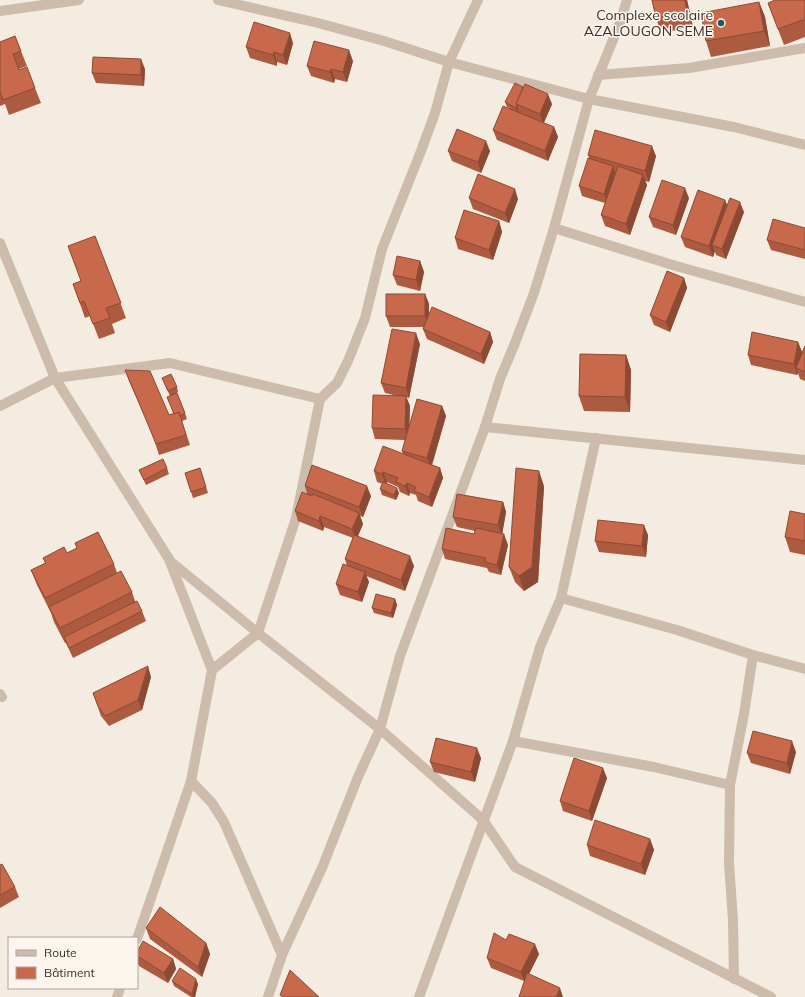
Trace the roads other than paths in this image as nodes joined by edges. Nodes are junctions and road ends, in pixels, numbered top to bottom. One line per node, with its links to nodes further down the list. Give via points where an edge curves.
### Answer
1 (79, 0): 5 (street)
2 (218, 0): 8 (street, via 318,23)
3 (478, 0): 8 (street)
4 (628, 0): 9 (street)
5 (45, 2): 6 (street)
6 (0, 11)
7 (805, 48): 9 (street, via 689,68)
8 (449, 62): 10 (street); 16 (street, via 430,125 382,249 365,318 337,383)
9 (598, 76): 10 (street)
10 (588, 99): 11 (street, via 734,126); 12 (street)
11 (805, 145)
12 (554, 228): 14 (street); 18 (street, via 534,293 500,379)
13 (0, 243): 15 (street)
14 (805, 302)
15 (54, 378): 16 (street, via 170,363); 17 (street); 21 (street)
16 (320, 399): 23 (street, via 296,518)
17 (0, 406)
18 (486, 427): 19 (street); 27 (street, via 400,656)
19 (596, 438): 20 (street); 22 (street)
20 (805, 460)
21 (169, 559): 23 (street); 26 (street)
22 (561, 598): 24 (street, via 677,630); 28 (street, via 540,646)
23 (258, 633): 26 (street); 27 (street)
24 (753, 655): 25 (street); 30 (street)
25 (805, 669)
26 (212, 670): 29 (street)
27 (380, 729): 31 (street); 33 (street, via 322,868)
28 (513, 741): 30 (street, via 654,767); 31 (street)
29 (191, 781): 32 (street); 33 (street, via 212,803 224,822)
30 (730, 785): 34 (street, via 729,863)
31 (483, 820): 34 (street, via 515,867); 36 (street)
32 (138, 937)
33 (282, 955): 35 (street)
34 (734, 979): 37 (street)
35 (268, 997)
36 (419, 997)
37 (771, 997)

